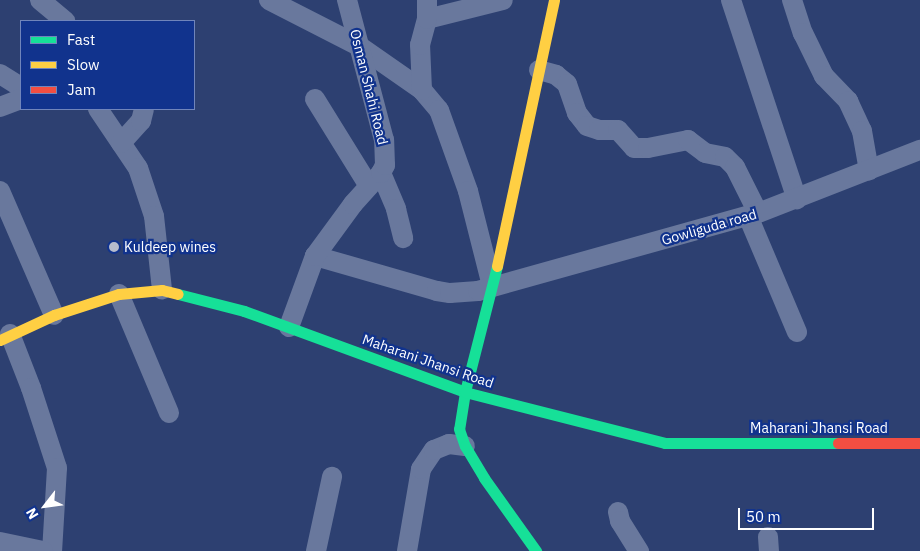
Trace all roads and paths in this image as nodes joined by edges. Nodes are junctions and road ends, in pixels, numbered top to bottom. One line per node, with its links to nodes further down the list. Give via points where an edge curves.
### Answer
1 (40, 0): 9 (street)
2 (269, 0): 10 (street)
3 (347, 0): 10 (street, Osman Shahi Road)
4 (503, 0): 8 (street)
5 (554, 0): 11 (street)
6 (731, 0): 25 (street)
7 (792, 0): 22 (street, via 803,33 824,76 848,101 862,131)
8 (427, 10): 14 (street, via 420,45)
9 (64, 20)
10 (359, 46): 14 (street); 23 (street, Osman Shahi Road, via 384,140 385,165)
11 (539, 70): 26 (street, via 556,75 567,84 577,113 587,126 598,130 618,130 634,148 688,140 705,154 725,157 735,167); 29 (street)
12 (0, 74): 13 (street)
13 (20, 85)
14 (422, 90): 29 (street, via 439,110 457,156)
15 (20, 99): 17 (street)
16 (315, 99): 23 (street)
17 (0, 108)
18 (99, 110): 20 (street)
19 (144, 110): 20 (street, via 141,121)
20 (121, 143): 30 (street, via 138,168 154,216)
21 (920, 150): 22 (street, Gowliguda road)
22 (869, 170): 25 (street, Gowliguda road)
23 (375, 180): 27 (street, via 396,209); 28 (street, Osman Shahi Road)
24 (0, 191): 32 (street)
25 (797, 199): 26 (street, Gowliguda road)
26 (753, 215): 29 (street, Gowliguda road); 34 (street)
27 (403, 238)
28 (316, 256): 29 (street, Gowliguda road, via 444,292); 33 (street, Osman Shahi Road)
29 (492, 288): 36 (street)
30 (162, 290): 31 (street, Maharani Jhansi Road); 33 (street, Maharani Jhansi Road, via 244,311)
31 (119, 294): 32 (street, Maharani Jhansi Road); 37 (street)
32 (54, 315): 35 (street, Maharani Jhansi Road)
33 (289, 327): 36 (street, Maharani Jhansi Road)
34 (797, 332)
35 (5, 337): 44 (street, via 31,388 57,468)
36 (465, 392): 38 (street, Maharani Jhansi Road, via 665,443); 39 (street, via 459,428)
37 (169, 413)
38 (920, 443)
39 (465, 446): 46 (street, via 449,444 434,450 421,469); 47 (street)
40 (332, 477): 45 (street)
41 (618, 512): 48 (street, via 620,521)
42 (0, 542): 43 (street)
43 (43, 551)
44 (52, 551)
45 (316, 551)
46 (407, 551)
47 (536, 551)
48 (639, 551)

